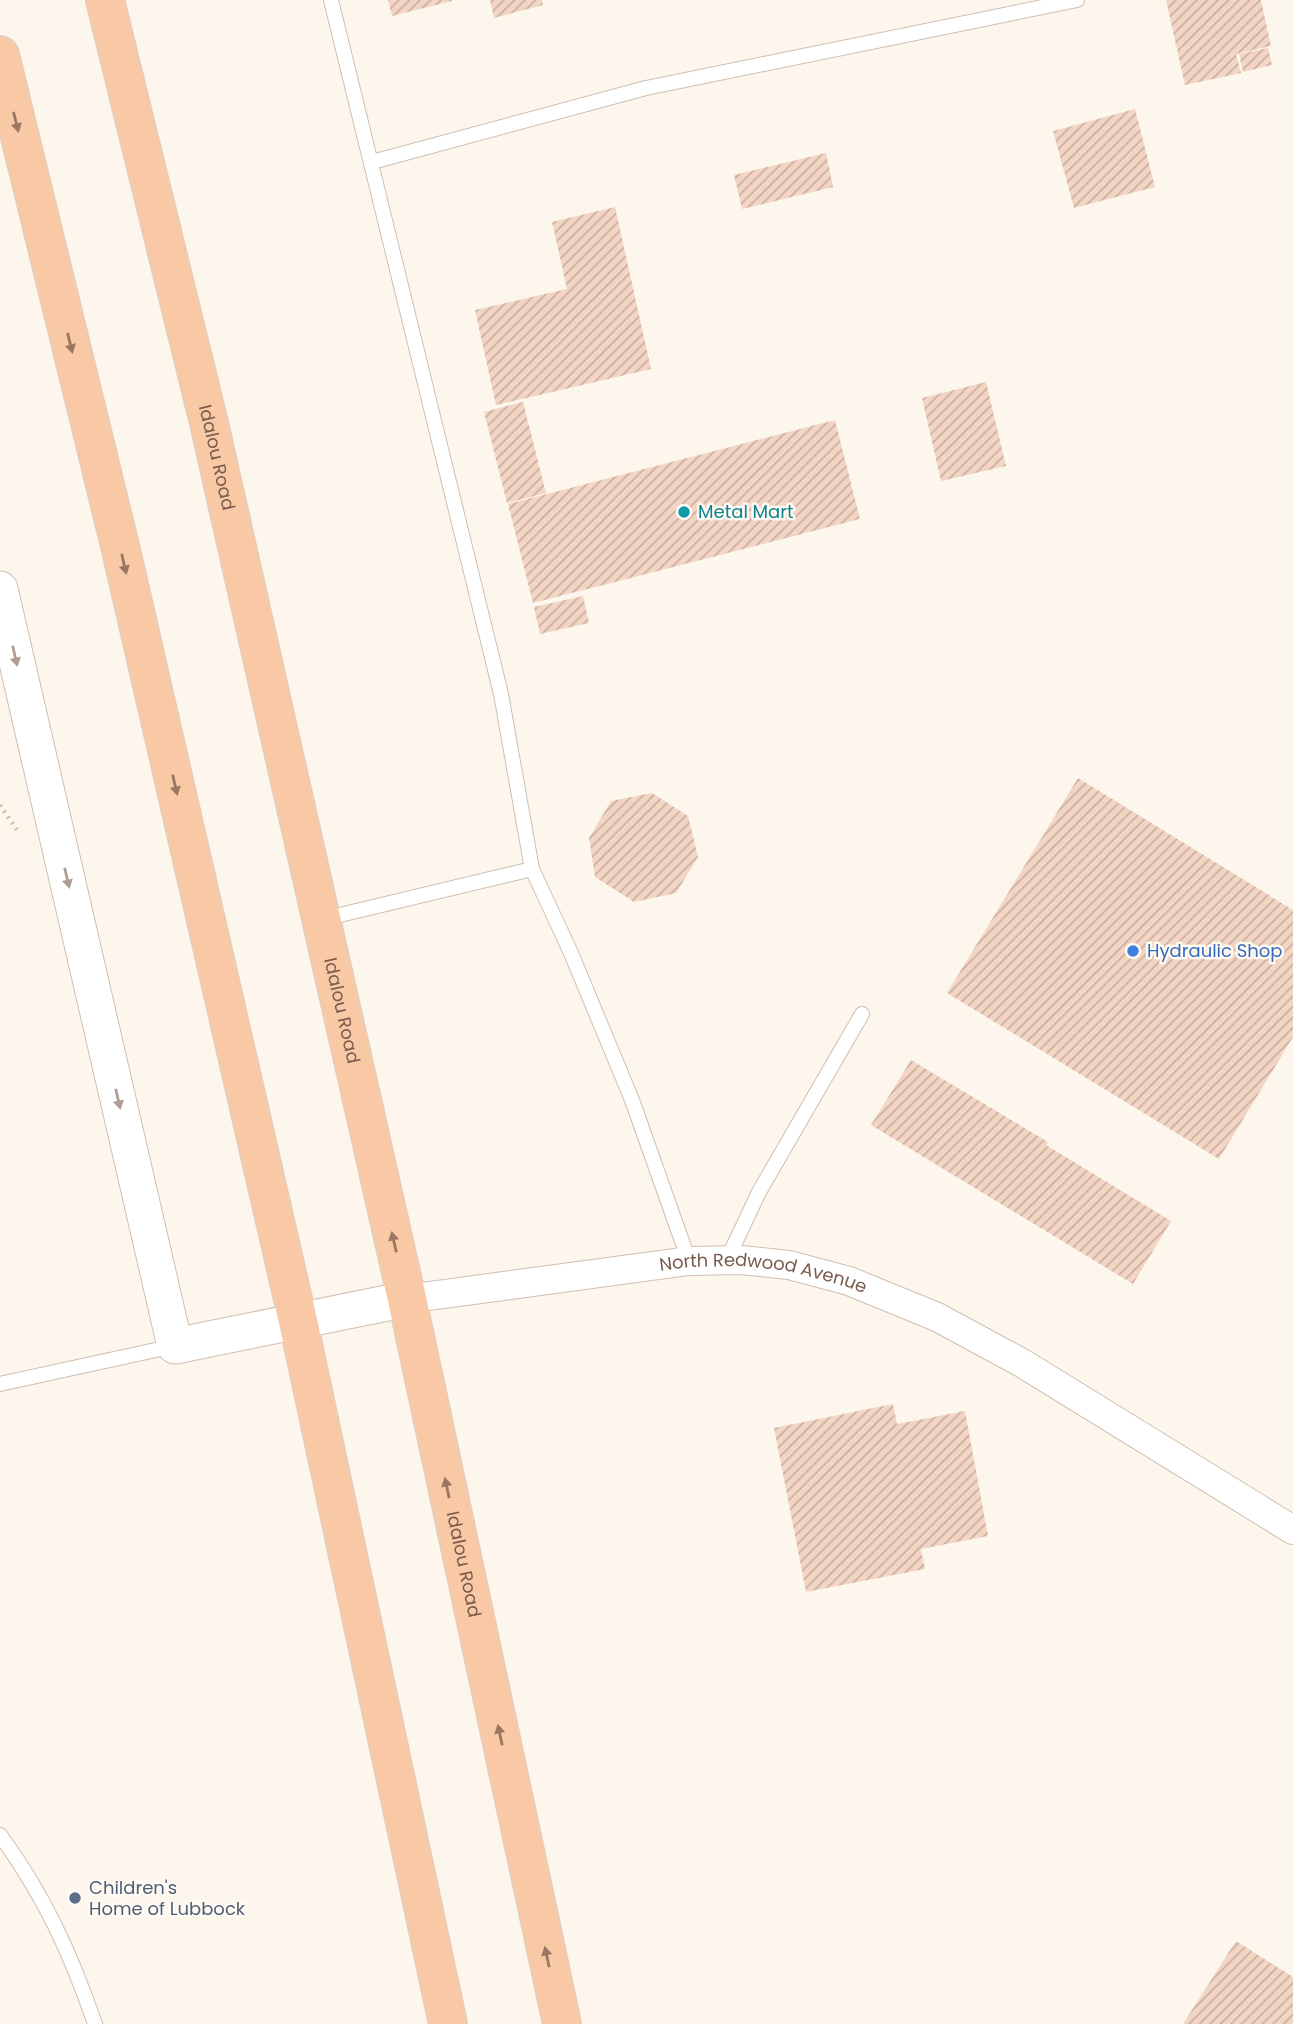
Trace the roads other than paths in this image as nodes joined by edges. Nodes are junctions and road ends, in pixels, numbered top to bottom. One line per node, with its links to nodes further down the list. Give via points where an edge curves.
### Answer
1 (331, 0): 5 (lane)
2 (1077, 0): 5 (lane, via 646,88)
3 (109, 3): 8 (highway, Idalou Road)
4 (0, 55): 13 (highway, one-way to 13, via 118,536)
5 (372, 162): 7 (lane, via 500,694)
6 (0, 589): 14 (street, one-way to 14)
7 (532, 869): 8 (lane); 11 (lane, via 632,1100)
8 (321, 919): 12 (highway, Idalou Road, one-way to 8)
9 (862, 1014): 10 (lane, via 759,1192)
10 (727, 1260): 11 (street, North Redwood Avenue); 16 (street, North Redwood Avenue, via 789,1265 849,1281 937,1317 1044,1376)
11 (689, 1261): 12 (street, North Redwood Avenue)
12 (407, 1298): 13 (street, North Redwood Avenue); 20 (highway, Idalou Road, one-way to 12)
13 (298, 1321): 14 (street, North Redwood Avenue); 19 (highway)
14 (176, 1346): 15 (lane)
15 (0, 1384)
16 (1293, 1530)
17 (0, 1835): 18 (lane, via 44,1902)
18 (95, 2024)
19 (448, 2024)
20 (562, 2024)

